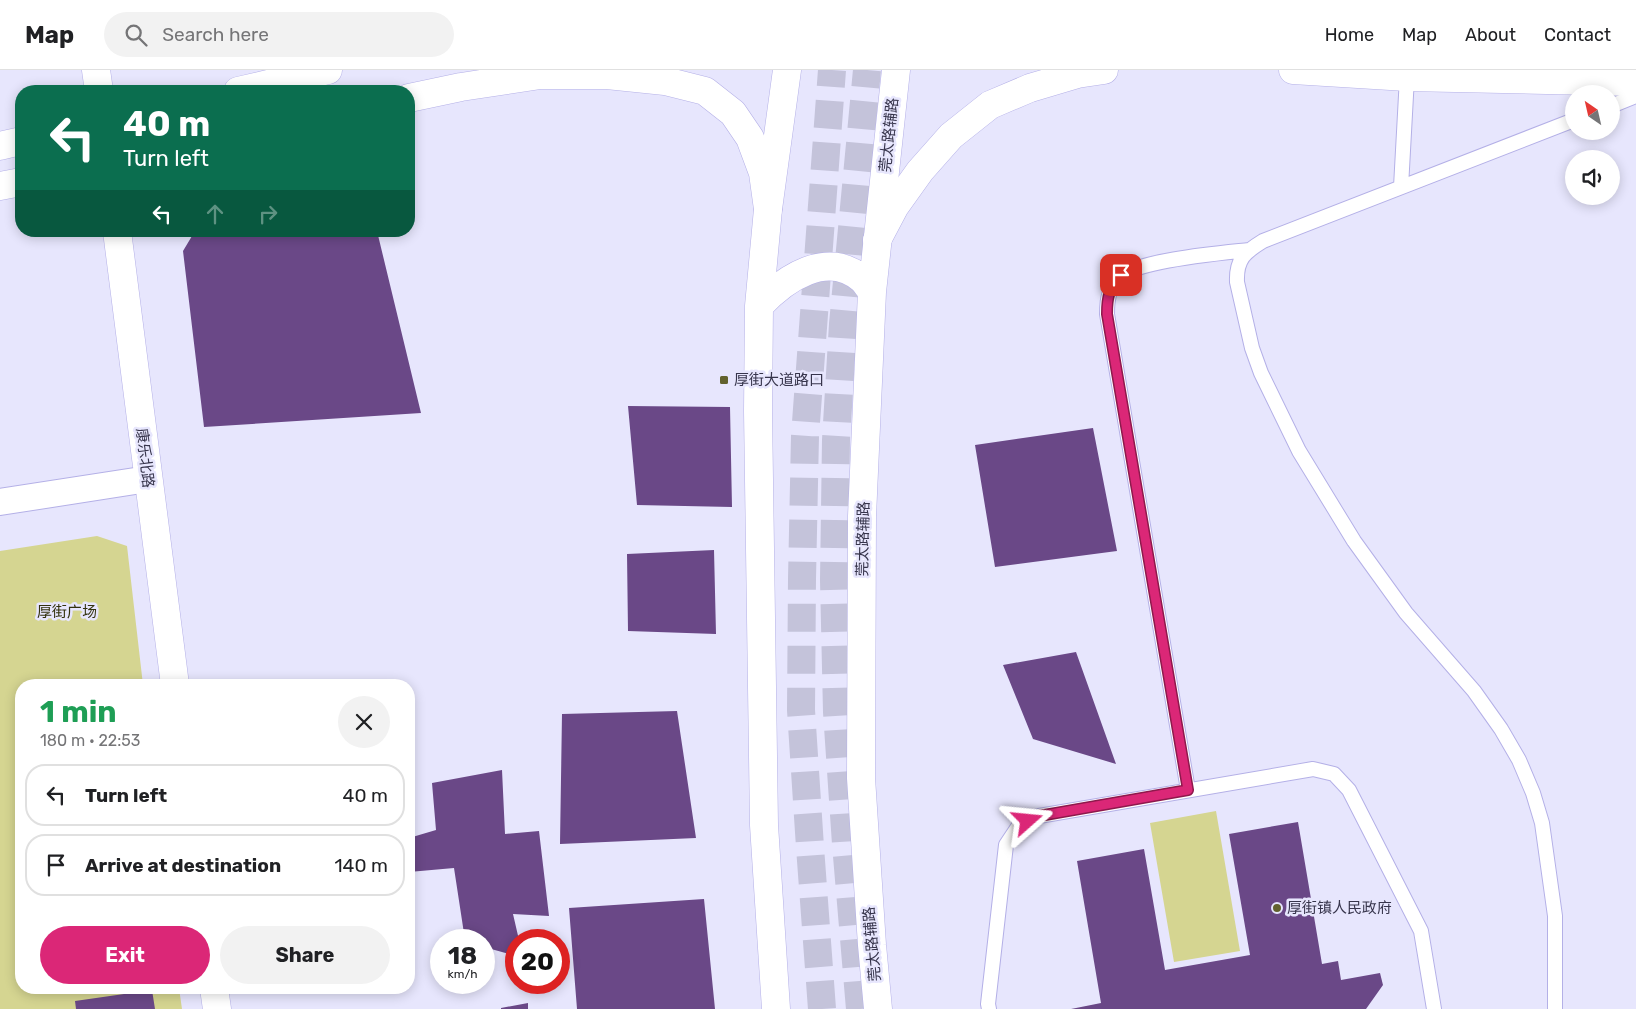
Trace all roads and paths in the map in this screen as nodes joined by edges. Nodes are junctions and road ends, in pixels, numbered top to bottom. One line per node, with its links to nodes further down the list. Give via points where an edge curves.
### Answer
1 (96, 70): 11 (main road)
2 (328, 70): 12 (main road)
3 (573, 70): 8 (main road)
4 (786, 70): 22 (main road)
5 (896, 70): 24 (main road, 莞太路辅路)
6 (1104, 70): 24 (main road, via 1030,88 990,105 951,136 920,171 895,206)
7 (1293, 70): 9 (main road)
8 (541, 75): 14 (main road); 22 (main road, via 607,75 665,81 705,91 733,113 750,138 762,173)
9 (1407, 77): 10 (main road); 21 (lane)
10 (1636, 82)
11 (98, 85)
12 (264, 85)
13 (1636, 96): 15 (lane)
14 (415, 97)
15 (1620, 102)
16 (1565, 123): 21 (lane)
17 (15, 142): 18 (main road)
18 (0, 146)
19 (15, 183): 20 (main road)
20 (0, 186)
21 (1401, 187): 25 (lane, via 1282,233)
22 (768, 210): 27 (main road)
23 (117, 237): 28 (main road, 康乐北路)
24 (877, 240): 26 (main road, 莞太路辅路)
25 (1249, 250): 31 (lane, via 1135,268 1121,275 1107,298 1107,314); 38 (lane, via 1241,258 1236,271 1252,348 1299,451 1354,541 1406,613 1474,691 1501,729 1533,793 1542,823 1555,916)
26 (872, 292): 27 (main road, via 849,270 830,266 810,269 792,278); 35 (main road, 莞太路辅路, via 862,516 861,778)
27 (759, 306): 34 (main road, via 764,825)
28 (148, 479): 29 (street); 30 (main road, 康乐北路)
29 (0, 502)
30 (173, 679)
31 (1188, 790): 36 (lane, via 1039,816 1018,827 1006,846); 37 (lane, via 1313,768 1334,774 1349,790 1421,931)
32 (215, 994): 33 (main road)
33 (217, 1009)
34 (776, 1009)
35 (878, 1009)
36 (989, 1009)
37 (1434, 1009)
38 (1555, 1009)

